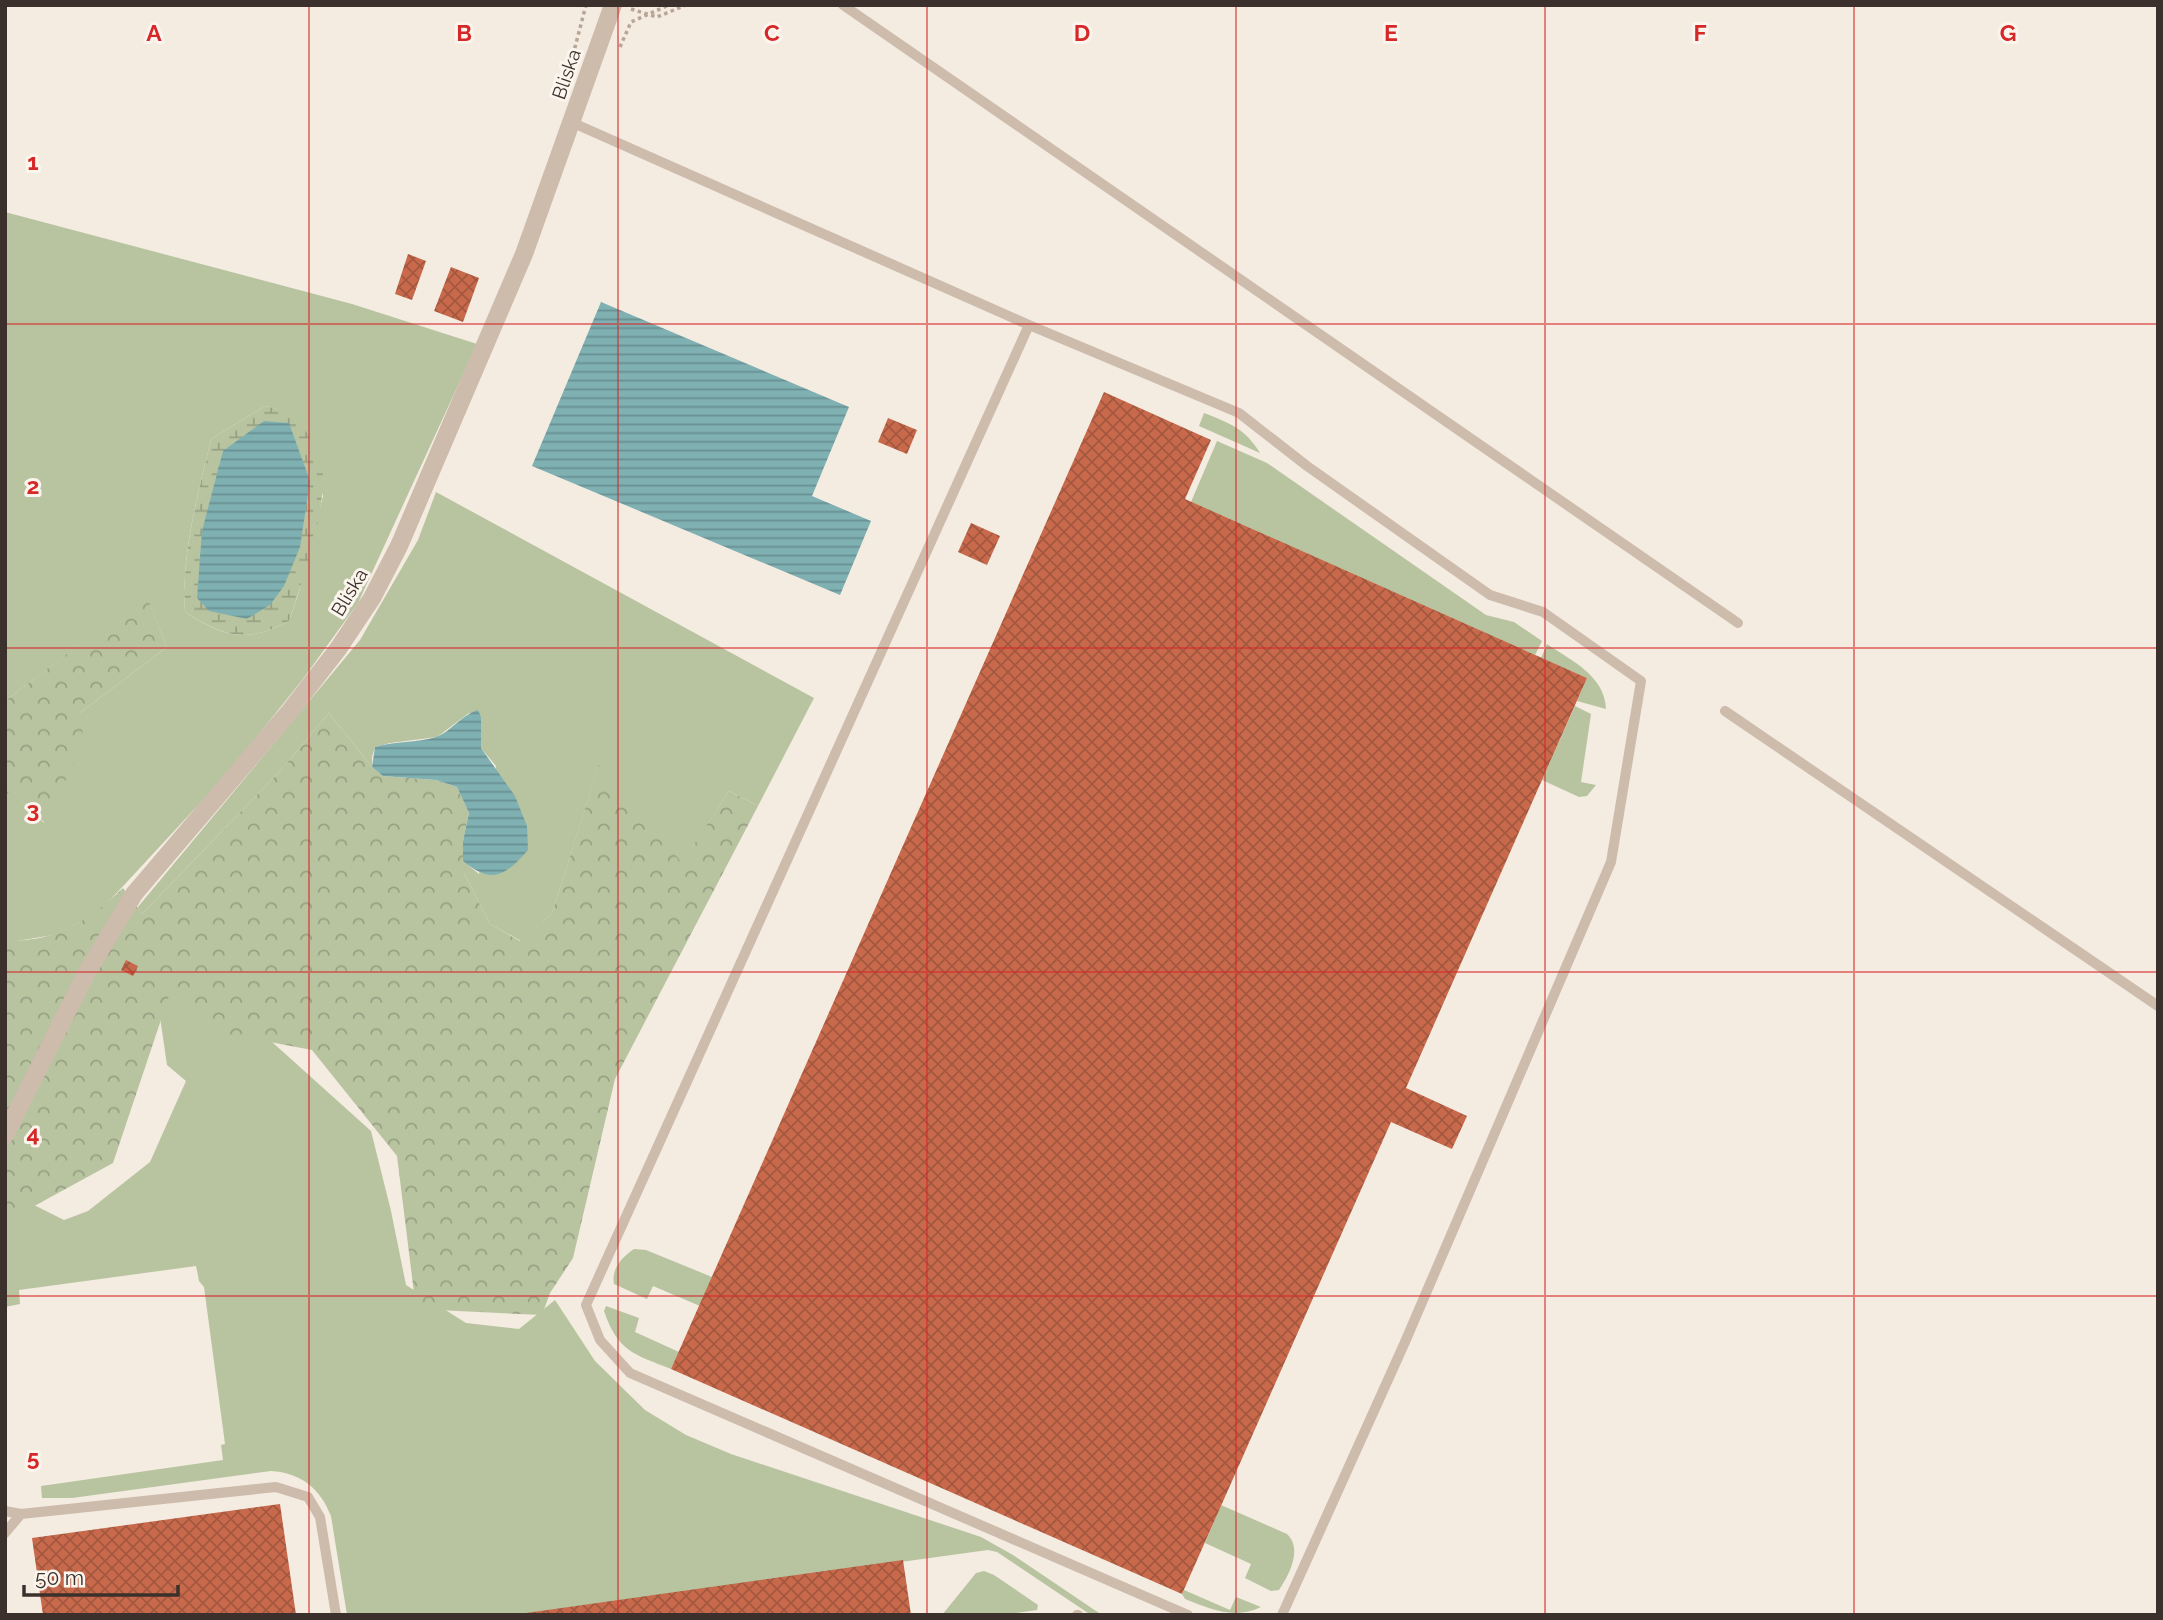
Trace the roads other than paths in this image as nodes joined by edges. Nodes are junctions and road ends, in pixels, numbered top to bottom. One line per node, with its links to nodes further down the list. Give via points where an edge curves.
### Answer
1 (612, 5): 3 (street, Bliska)
2 (843, 5): 5 (lane)
3 (571, 122): 4 (lane); 8 (street, Bliska, via 524,254 399,546 372,598 290,712 134,894 87,972)
4 (1028, 325): 13 (lane, via 586,1305 600,1340 630,1373); 14 (lane, via 1239,412 1489,595 1542,612 1641,681 1611,862)
5 (1738, 623)
6 (1725, 711): 7 (lane)
7 (2158, 1006)
8 (5, 1135)
9 (5, 1511): 10 (lane)
10 (21, 1514): 11 (lane); 12 (lane, via 276,1487 307,1497 320,1517)
11 (5, 1533)
12 (336, 1615)
13 (1188, 1615)
14 (1282, 1615)

